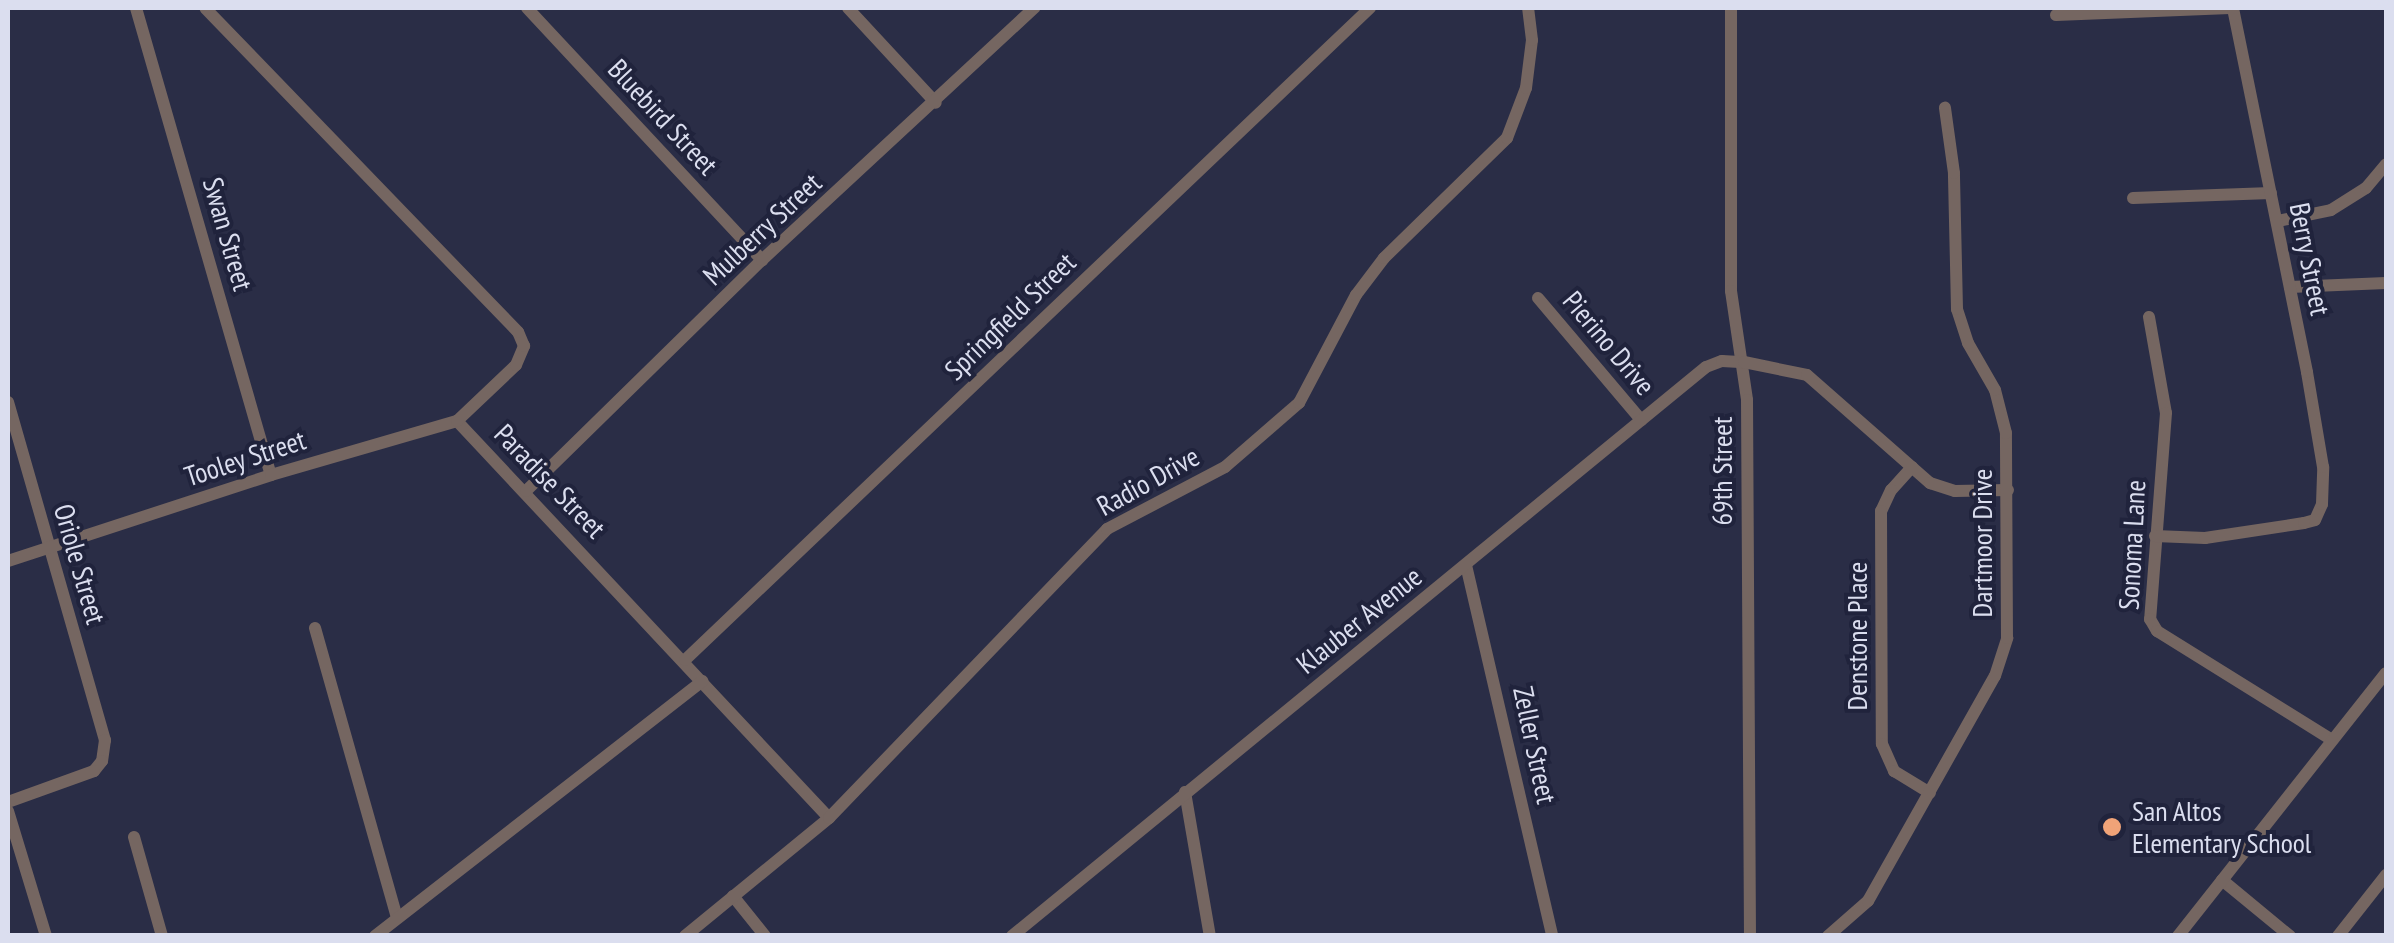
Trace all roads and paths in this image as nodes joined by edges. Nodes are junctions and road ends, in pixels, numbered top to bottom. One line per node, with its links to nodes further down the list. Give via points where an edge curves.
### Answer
1 (136, 8): 27 (street, Swan Street)
2 (206, 8): 24 (street, Paradise Street, via 518,332 524,346 516,365)
3 (527, 8): 17 (street, Bluebird Street)
4 (848, 8): 11 (street)
5 (1034, 8): 11 (street, Mulberry Street)
6 (1370, 8): 35 (street, Springfield Street)
7 (1528, 8): 43 (street, Radio Drive, via 1526,88 1506,138 1384,258 1356,294 1299,402 1225,467 1107,529)
8 (1731, 8): 22 (street, 69th Street, via 1731,292)
9 (2232, 8): 10 (street); 14 (street, Berry Street)
10 (2056, 15)
11 (936, 103): 17 (street, Mulberry Street)
12 (1944, 108): 28 (street, Dartmoor Drive, via 1954,172 1956,309 2000,404)
13 (2386, 164): 16 (street, via 2366,188 2331,210)
14 (2271, 194): 15 (street); 16 (street, Berry Street)
15 (2133, 198)
16 (2278, 221): 19 (street, Berry Street)
17 (762, 260): 29 (street, Mulberry Street)
18 (2386, 283): 19 (street)
19 (2290, 287): 30 (street, Berry Street, via 2322,467 2315,520 2205,538)
20 (1538, 298): 25 (street, Pierino Drive)
21 (2149, 317): 30 (street, Sonoma Lane, via 2166,413)
22 (1744, 362): 25 (street, Klauber Avenue, via 1706,367); 26 (street, via 1815,379); 57 (street, 69th Street)
23 (8, 402): 31 (street, Oriole Street)
24 (457, 420): 27 (street, Tooley Street); 29 (street, Paradise Street)
25 (1642, 420): 33 (street, Klauber Avenue)
26 (1912, 467): 28 (street, via 1946,490); 40 (street, Denstone Place, via 1890,490 1881,512 1882,744 1894,771)
27 (271, 474): 31 (street, Tooley Street)
28 (2008, 490): 40 (street, Dartmoor Drive, via 2006,648)
29 (526, 491): 35 (street, Paradise Street)
30 (2155, 536): 38 (street, Sonoma Lane, via 2150,619 2157,631)
31 (49, 548): 32 (street, Tooley Street); 41 (street, Oriole Street, via 106,740 94,771)
32 (8, 561)
33 (1466, 565): 39 (street, Klauber Avenue); 56 (street, Zeller Street)
34 (315, 628): 48 (street)
35 (685, 660): 37 (street, Paradise Street)
36 (2386, 673): 38 (street)
37 (702, 681): 43 (street, Paradise Street); 48 (street)
38 (2332, 740): 46 (street)
39 (1185, 792): 54 (street, Klauber Avenue); 55 (street)
40 (1930, 793): 58 (street, Dartmoor Drive, via 1868,901)
41 (8, 802)
42 (8, 811): 49 (street)
43 (830, 818): 47 (street, Radio Drive)
44 (134, 836): 50 (street)
45 (2386, 875): 61 (street)
46 (2222, 880): 59 (street); 60 (street)
47 (733, 896): 52 (street, Radio Drive); 53 (street)
48 (397, 918): 51 (street)
49 (46, 936)
50 (162, 936)
51 (375, 936)
52 (685, 936)
53 (765, 936)
54 (1012, 936)
55 (1210, 936)
56 (1552, 936)
57 (1750, 936)
58 (1828, 936)
59 (2178, 936)
60 (2290, 936)
61 (2338, 936)

